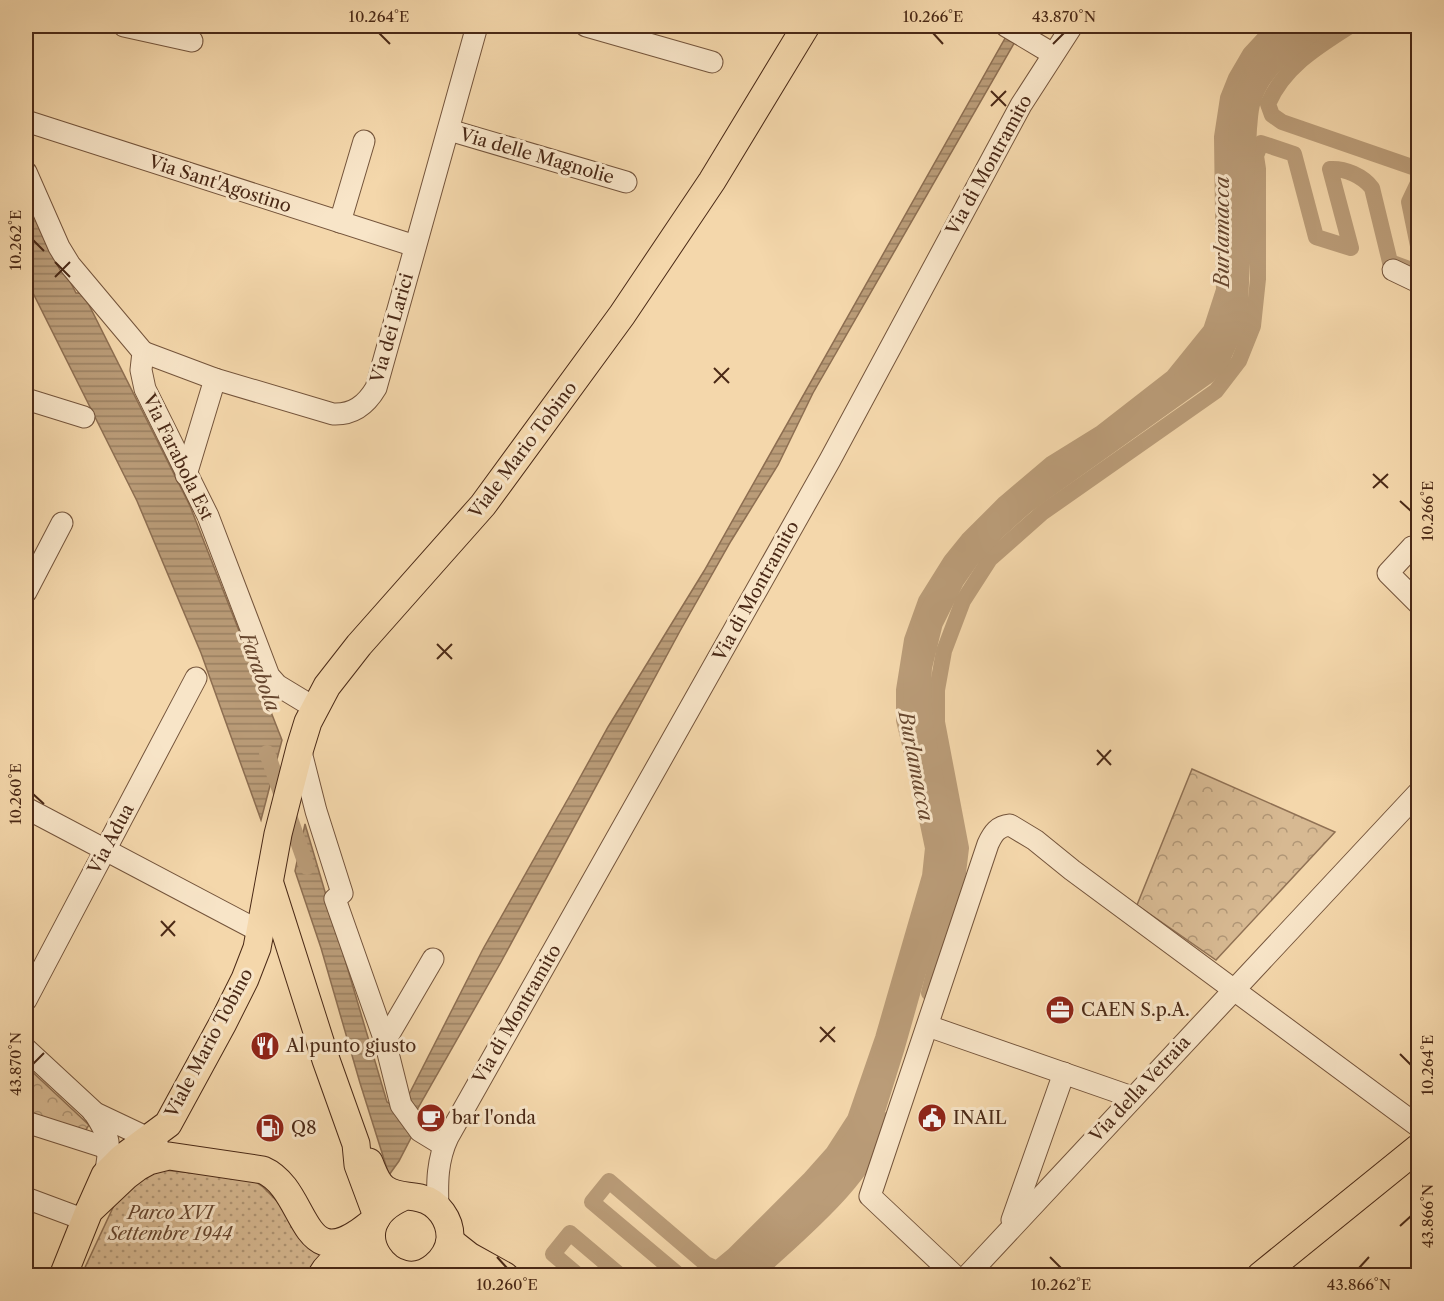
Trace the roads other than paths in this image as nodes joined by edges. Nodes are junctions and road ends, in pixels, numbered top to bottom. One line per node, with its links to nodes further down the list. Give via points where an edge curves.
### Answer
1 (124, 26): 7 (street)
2 (477, 26): 11 (street, Via dei Larici)
3 (586, 26): 9 (street)
4 (806, 26): 29 (main road, Viale Mario Tobino, via 712,181 622,315 483,505 346,659)
5 (1006, 26): 8 (street)
6 (1072, 26): 8 (street, Via di Montramito)
7 (192, 41)
8 (1045, 49): 50 (street, Via di Montramito, via 1021,105 830,460)
9 (712, 62)
10 (26, 121): 15 (street, Via Sant'Agostino)
11 (449, 130): 14 (street, Via delle Magnolie); 16 (street, Via dei Larici)
12 (364, 141): 15 (street)
13 (26, 172): 19 (street, via 70,265)
14 (626, 182)
15 (340, 222): 16 (street, Via Sant'Agostino)
16 (415, 246): 20 (street, Via dei Larici, via 376,388 359,407 333,414)
17 (1393, 270): 18 (street)
18 (1419, 282)
19 (143, 352): 20 (street, Via dei Larici); 23 (street, Via Farabola Est, via 145,388)
20 (215, 379): 23 (street)
21 (26, 399): 22 (street)
22 (84, 417)
23 (186, 475): 29 (street, Via Farabola Est, via 208,516 269,676)
24 (62, 523): 26 (street)
25 (1419, 555): 27 (street, via 1412,547 1388,573)
26 (26, 592)
27 (1419, 603)
28 (196, 678): 33 (street, Via Adua)
29 (315, 708): 30 (main road, Viale Mario Tobino)
30 (300, 748): 34 (main road, Viale Mario Tobino); 40 (street, via 342,893 335,899)
31 (1417, 798): 37 (street, Via della Vetraia)
32 (26, 808): 33 (street)
33 (105, 849): 35 (street); 38 (street, Via Adua)
34 (268, 880): 35 (main road, Viale Mario Tobino); 47 (main road)
35 (259, 931): 48 (main road, Viale Mario Tobino, via 251,966)
36 (433, 959): 40 (street)
37 (1233, 989): 39 (street, via 1010,825 998,828 988,843); 43 (street, Via della Vetraia); 46 (street)
38 (26, 1000)
39 (928, 1026): 42 (street); 64 (street, via 870,1196)
40 (385, 1041): 50 (street, via 401,1105 420,1131)
41 (26, 1049): 44 (street)
42 (1064, 1073): 43 (street); 57 (street)
43 (1131, 1097): 57 (street, Via della Vetraia)
44 (93, 1111): 48 (street); 51 (street, via 106,1133)
45 (26, 1122): 51 (street, via 101,1146)
46 (1419, 1126)
47 (356, 1144): 52 (main road, via 385,1189); 56 (main road, via 358,1165)
48 (159, 1148): 51 (main road, Viale Mario Tobino); 55 (main road); 56 (main road, via 269,1173 284,1185 306,1227 323,1241 346,1240)
49 (1419, 1148): 66 (main road)
50 (442, 1151): 52 (street, Via di Montramito); 54 (street, Via di Montramito)
51 (107, 1163): 55 (main road, Viale Mario Tobino)
52 (409, 1197): 54 (main road, via 423,1199); 56 (main road, via 389,1204)
53 (26, 1198): 55 (street)
54 (438, 1208): 58 (main road, via 446,1218)
55 (87, 1216): 60 (main road, Viale Mario Tobino)
56 (376, 1218): 59 (main road, via 372,1238)
57 (1009, 1229): 65 (street, Via della Vetraia)
58 (450, 1241): 59 (main road, via 440,1262); 63 (main road)
59 (402, 1270): 61 (main road, via 358,1254 339,1257); 62 (main road)
60 (63, 1275)
61 (321, 1275)
62 (461, 1275)
63 (506, 1275)
64 (955, 1275)
65 (967, 1275)
66 (1260, 1275)

